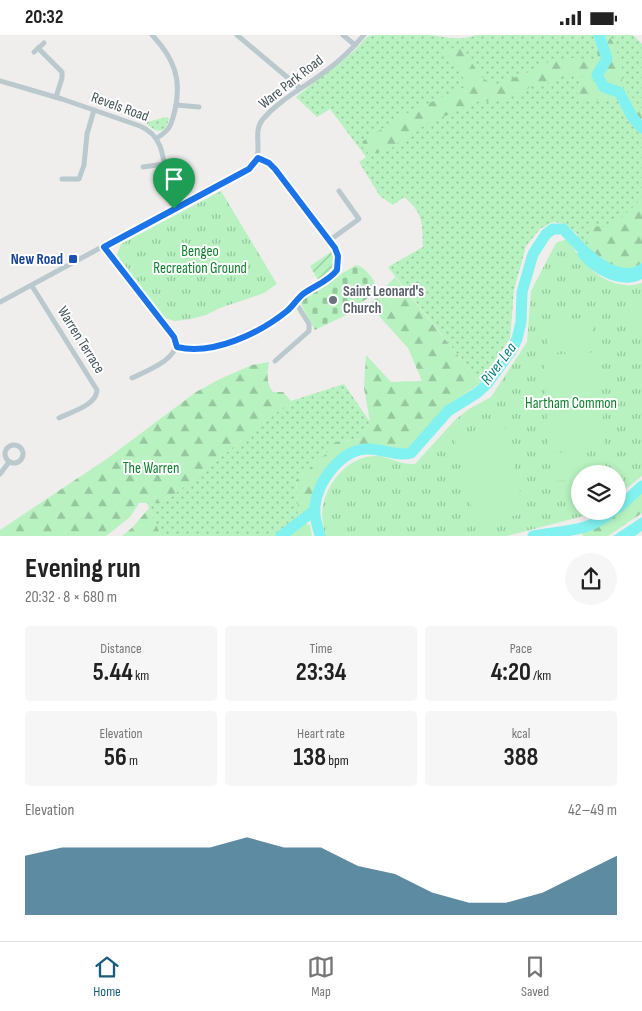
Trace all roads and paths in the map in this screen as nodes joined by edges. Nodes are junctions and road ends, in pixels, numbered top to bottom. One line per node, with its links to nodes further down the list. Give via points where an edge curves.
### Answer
1 (152, 35): 10 (street, via 167,53 176,73)
2 (236, 35): 8 (street)
3 (343, 35): 6 (street)
4 (364, 35): 6 (street, Ware Park Road)
5 (44, 43): 9 (street, via 36,50 62,72)
6 (355, 45): 8 (street, Ware Park Road, via 326,71)
7 (0, 81): 9 (street, Revels Road)
8 (300, 88): 14 (street, Ware Park Road, via 259,124)
9 (56, 97): 12 (street, Revels Road)
10 (176, 105): 11 (street); 13 (street, via 170,129)
11 (199, 107)
12 (94, 110): 13 (street, Revels Road, via 145,128); 17 (street, via 80,179)
13 (157, 138): 15 (street, Revels Road)
14 (258, 158): 19 (street, via 249,169); 20 (street, via 275,169)
15 (164, 164): 16 (street); 19 (street, Revels Road, via 168,197)
16 (142, 167)
17 (62, 179)
18 (339, 191): 20 (street, via 359,219)
19 (174, 209): 21 (street)
20 (330, 241): 24 (street, via 338,256 337,270 330,278 301,295)
21 (104, 247): 22 (street); 25 (street, via 174,337)
22 (32, 286): 23 (street); 28 (street, Warren Terrace, via 97,390 91,402)
23 (0, 302)
24 (296, 303): 25 (street, via 266,325 234,340 201,350); 26 (street, via 309,324 309,331)
25 (177, 347): 27 (street, via 164,361)
26 (275, 361)
27 (132, 378)
28 (59, 418)
29 (8, 462): 30 (street)
30 (0, 475)

